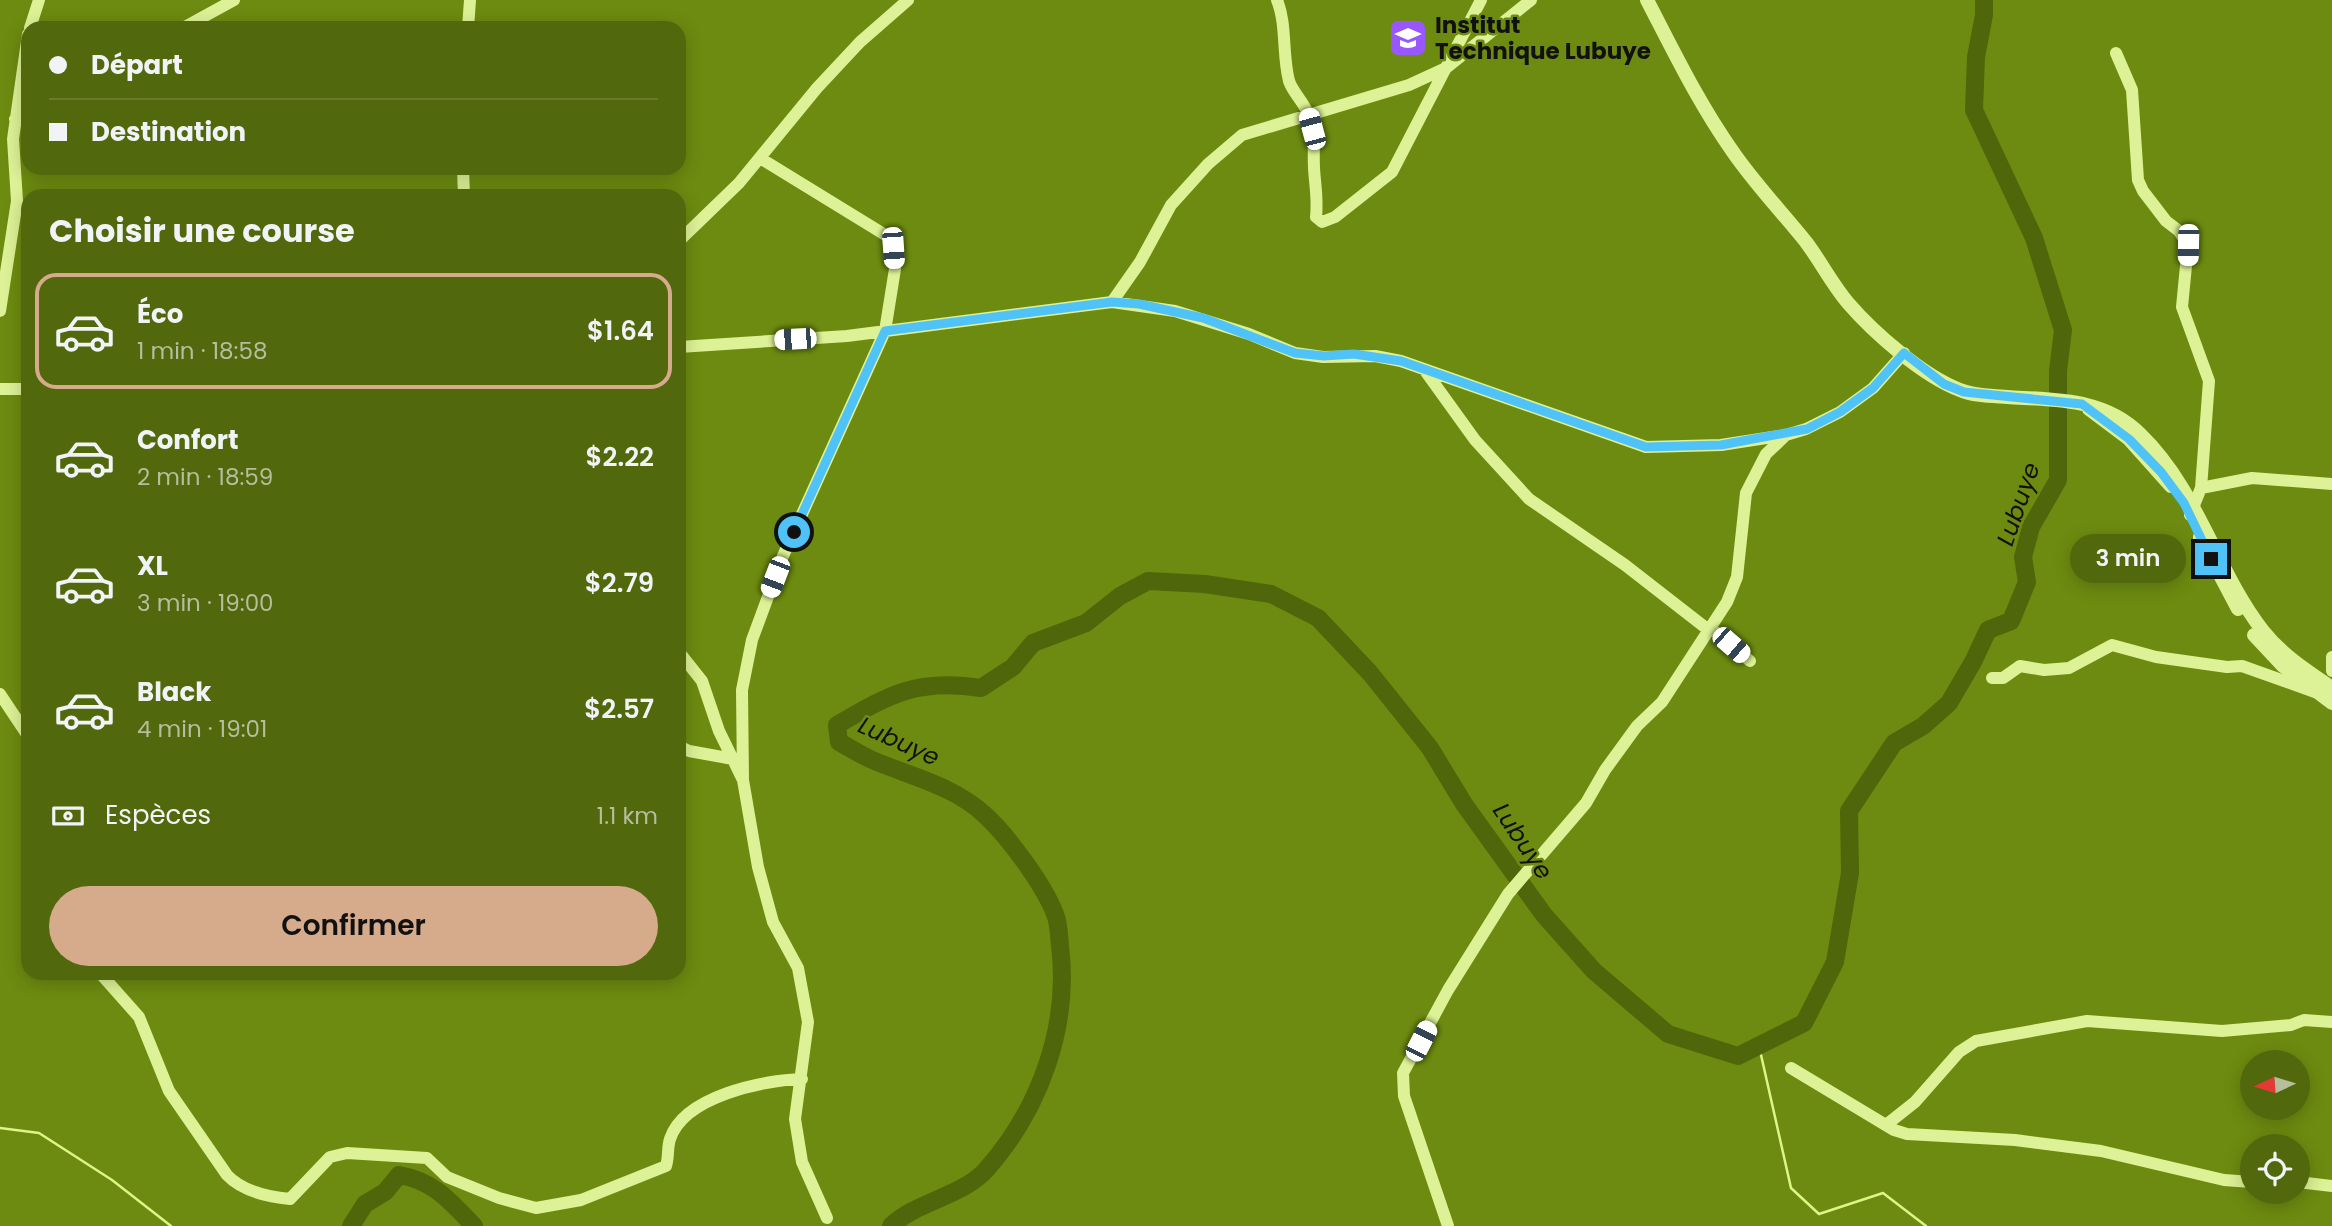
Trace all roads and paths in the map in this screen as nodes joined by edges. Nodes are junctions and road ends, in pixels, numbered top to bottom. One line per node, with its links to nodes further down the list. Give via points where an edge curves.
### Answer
1 (39, 0): 9 (street)
2 (233, 0): 10 (street)
3 (470, 0): 11 (street)
4 (908, 0): 18 (street, via 860,42)
5 (1277, 0): 15 (street, via 1283,14 1290,83)
6 (1481, 0): 13 (street)
7 (1531, 0): 13 (street)
8 (1647, 0): 28 (street, via 1701,104 1732,151 1808,245 1847,302)
9 (32, 21)
10 (196, 21)
11 (468, 21)
12 (2116, 53): 34 (street, via 2132,90 2138,180 2188,245 2182,307 2209,381)
13 (1446, 68): 15 (street, via 1389,92); 15 (street, via 1392,172 1322,222 1316,217 1316,145)
14 (21, 80): 17 (street)
15 (1308, 113): 24 (street, via 1242,135 1208,164 1171,205)
16 (21, 116): 17 (street)
17 (15, 119): 20 (street)
18 (760, 158): 23 (street); 26 (street, via 887,236 895,269)
19 (0, 164): 20 (street)
20 (14, 172): 21 (street)
21 (21, 196)
22 (21, 205): 25 (street)
23 (686, 234)
24 (1112, 302): 26 (street); 29 (street, via 1175,311 1295,353 1376,356)
25 (0, 311)
26 (885, 331): 27 (street); 49 (street, via 783,556 752,640 742,690)
27 (686, 347)
28 (1904, 353): 32 (street, via 1873,388 1840,412); 35 (street, via 1944,384 1964,392 2079,404 2129,439)
29 (1426, 372): 32 (street, via 1646,447 1721,445); 36 (street, via 1475,440 1529,499)
30 (0, 389): 31 (street)
31 (21, 389)
32 (1786, 435): 36 (street, via 1766,454 1746,493 1737,577)
33 (2332, 484): 34 (street, via 2252,478)
34 (2202, 488): 35 (street)
35 (2192, 511): 42 (street, via 2263,631 2287,656); 43 (street, via 2219,575 2255,636)
36 (1712, 629): 39 (street); 59 (street, via 1662,702 1637,726 1605,770 1586,803 1508,894 1403,1073 1404,1096)
37 (2332, 657): 40 (street)
38 (686, 661): 48 (street, via 702,681)
39 (1750, 661)
40 (2332, 671)
41 (1992, 678): 43 (street, via 2003,678 2020,666 2069,668 2112,645 2156,657 2242,666)
42 (2332, 688)
43 (2315, 693): 45 (street)
44 (0, 694): 46 (street)
45 (2332, 703)
46 (21, 726)
47 (686, 750): 48 (street)
48 (733, 758): 49 (street)
49 (743, 780): 53 (street, via 773,922 798,968 806,1008)
50 (106, 980): 53 (street, via 139,1017 169,1091 227,1175 236,1185 281,1198 290,1199 330,1157 347,1153 427,1158 447,1177 529,1207 581,1200 666,1166 677,1127 709,1102 772,1080)
51 (2332, 1022): 54 (street, via 2305,1020 2291,1026 2222,1031 2087,1021 1976,1041 1959,1052 1915,1102)
52 (1791, 1068): 54 (street)
53 (802, 1079): 58 (street, via 795,1119 802,1162)
54 (1886, 1125): 55 (street, via 1923,1136 2015,1140 2101,1151)
55 (2240, 1181)
56 (2310, 1183): 57 (street)
57 (2332, 1186)
58 (827, 1218)
59 (1448, 1226)

